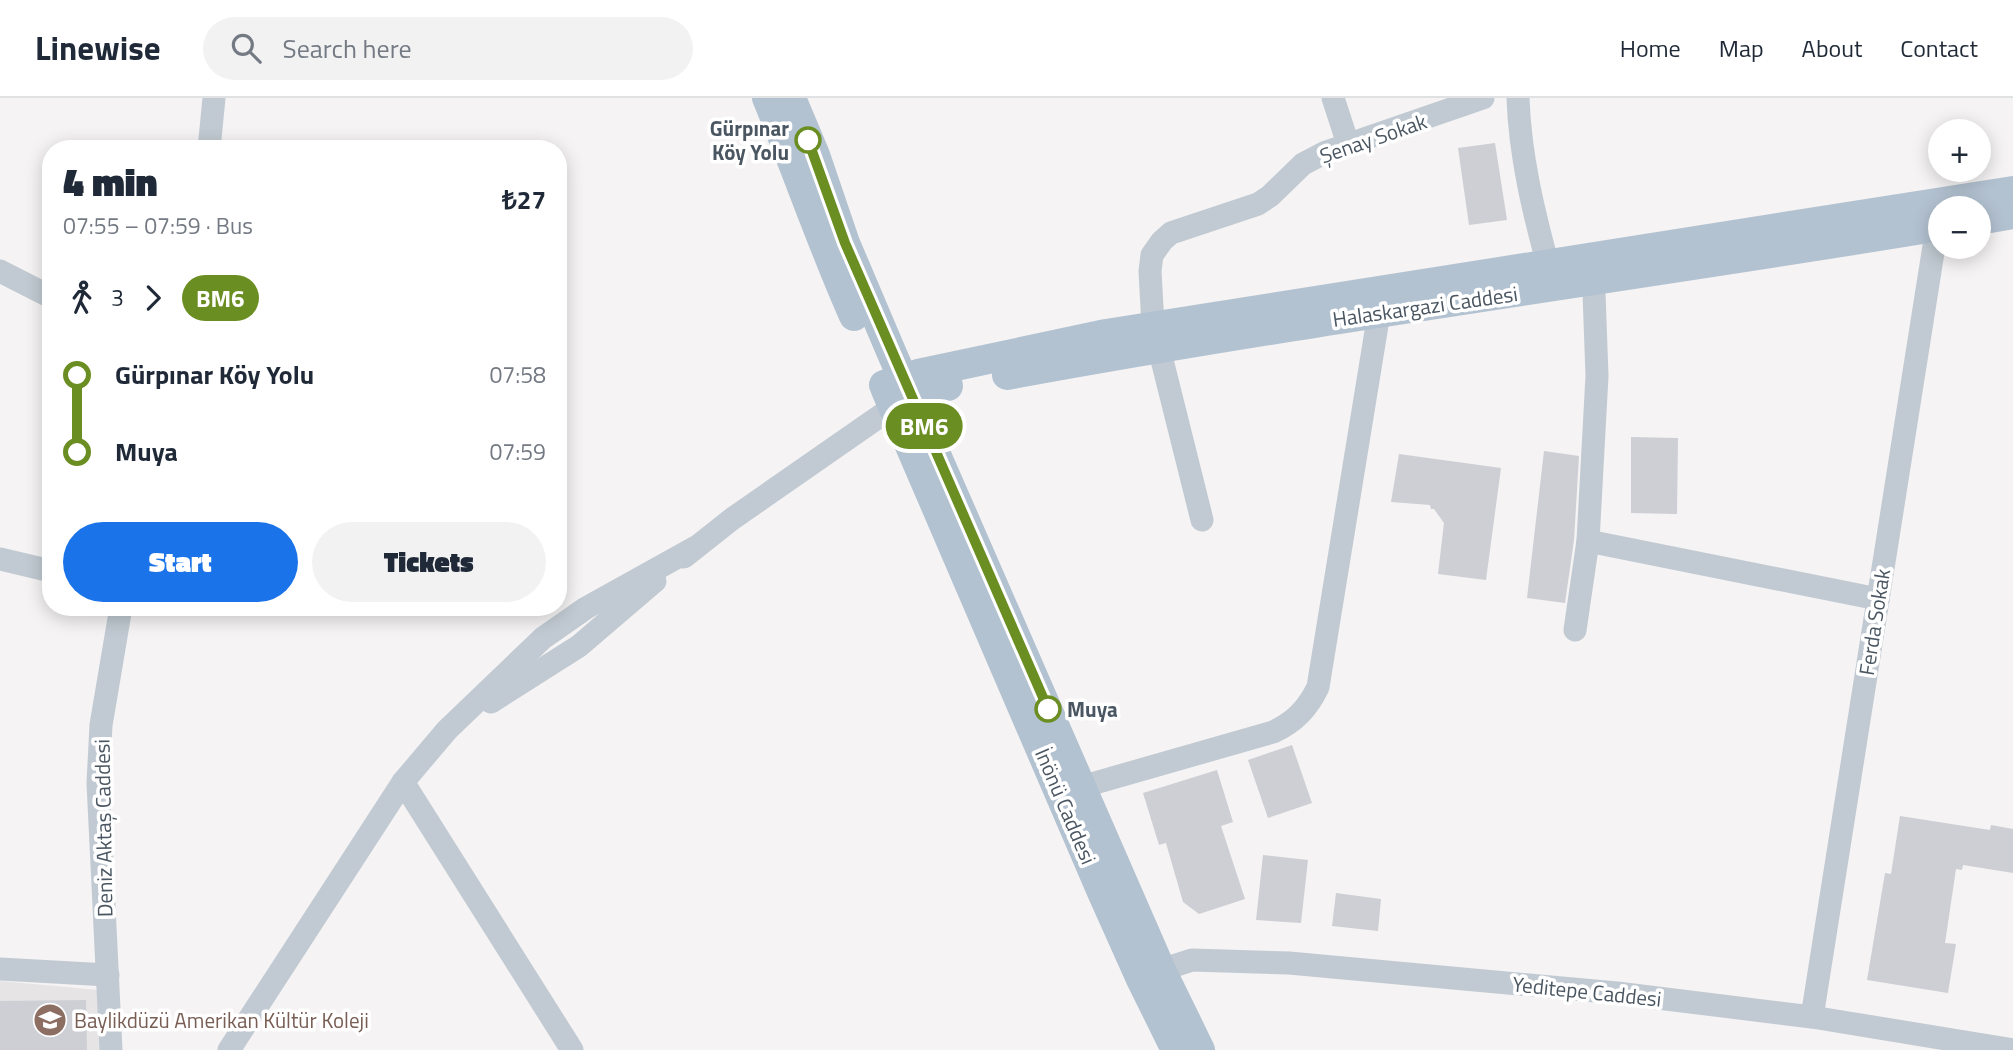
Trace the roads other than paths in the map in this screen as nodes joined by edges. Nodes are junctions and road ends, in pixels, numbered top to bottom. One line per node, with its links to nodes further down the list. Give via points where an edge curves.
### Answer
1 (214, 98): 7 (street)
2 (768, 98): 9 (main road)
3 (791, 98): 9 (main road)
4 (1333, 98): 8 (street)
5 (1483, 98): 8 (street, Şenay Sokak)
6 (1518, 98): 15 (street, via 1532,206)
7 (209, 140)
8 (1348, 145): 20 (street, Şenay Sokak, via 1303,164 1258,204 1171,233 1162,241 1152,255 1150,271)
9 (804, 158): 21 (main road, via 835,246)
10 (2013, 191): 16 (main road)
11 (2013, 214): 12 (main road)
12 (1991, 218)
13 (1928, 228): 16 (main road, Halaskargazi Caddesi)
14 (1934, 259): 26 (street, Ferda Sokak)
15 (1548, 265): 16 (main road); 19 (main road)
16 (1594, 270): 19 (main road, Halaskargazi Caddesi); 23 (street, via 1597,376)
17 (0, 271): 18 (street)
18 (42, 292)
19 (1381, 301): 20 (main road); 30 (street, via 1318,687 1312,699 1295,720 1273,732)
20 (1156, 337): 21 (main road, via 1106,334); 22 (street, Şenay Sokak)
21 (898, 391): 29 (street, via 694,548 579,646 447,730); 30 (main road)
22 (1202, 520)
23 (1588, 541): 26 (street); 28 (street)
24 (0, 559): 25 (street)
25 (42, 569)
26 (1878, 599): 35 (street, Ferda Sokak)
27 (119, 616): 34 (street, Deniz Aktaş Caddesi, via 101,725 98,783)
28 (1575, 630)
29 (403, 782): 38 (street); 39 (street)
30 (1071, 790): 31 (main road)
31 (1113, 889): 33 (main road); 36 (main road)
32 (0, 969): 34 (street)
33 (1161, 970): 35 (street, Yeditepe Caddesi, via 1192,960 1289,963 1618,993); 36 (main road)
34 (108, 975): 37 (street, Deniz Aktaş Caddesi)
35 (1812, 1017): 40 (street, Yeditepe Caddesi)
36 (1186, 1046)
37 (111, 1050)
38 (229, 1050)
39 (572, 1050)
40 (2013, 1050)

